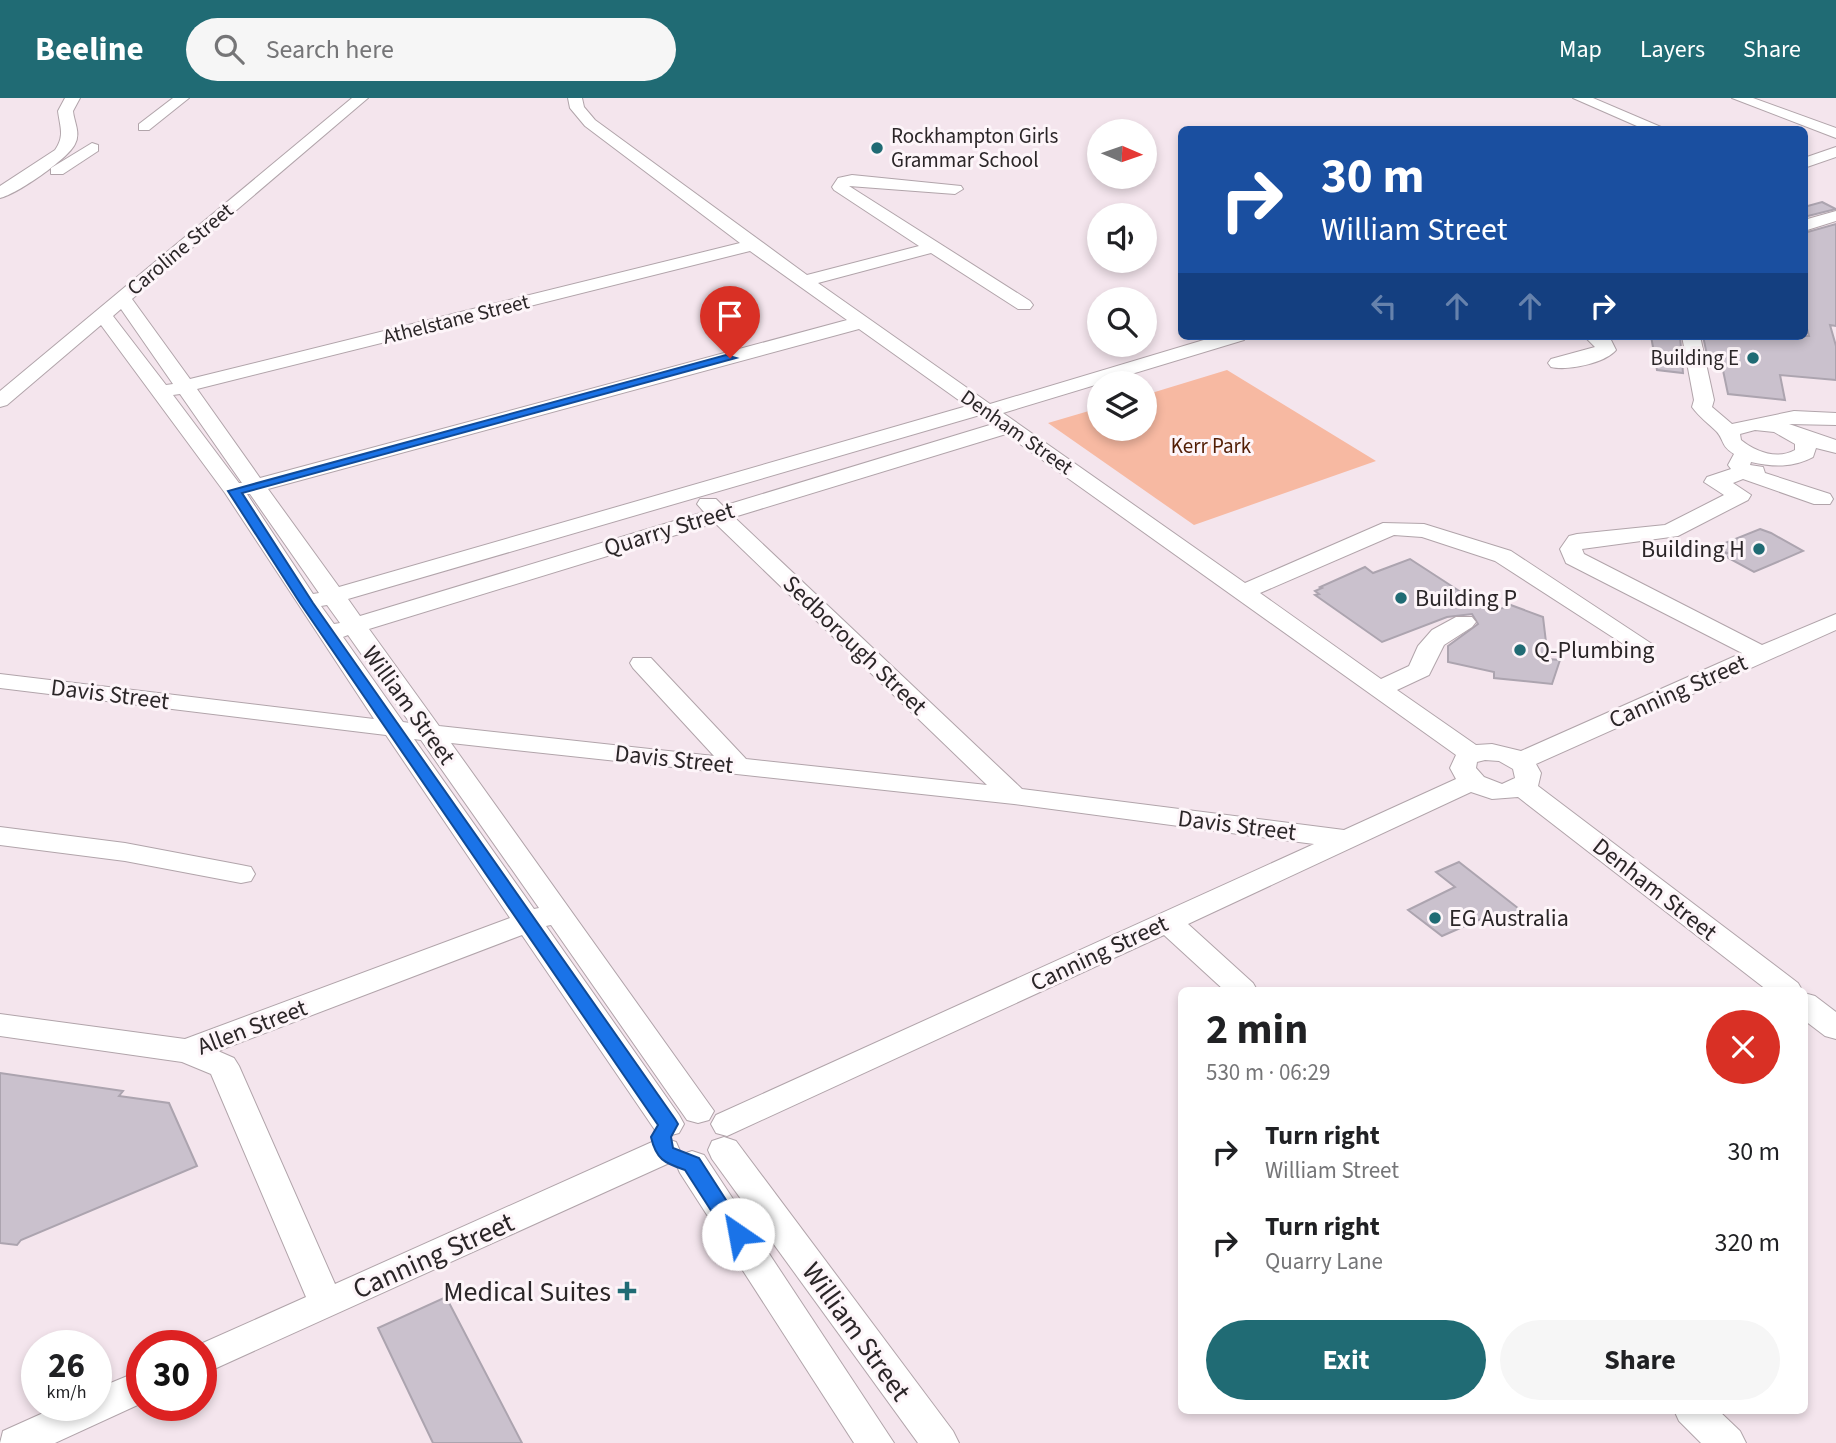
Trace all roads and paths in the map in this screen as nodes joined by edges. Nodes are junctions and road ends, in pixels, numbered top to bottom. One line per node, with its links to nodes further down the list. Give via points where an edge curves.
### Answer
1 (73, 98): 16 (street, via 65,114 72,135 69,145)
2 (183, 98): 10 (street)
3 (361, 98): 23 (street, Caroline Street)
4 (577, 98): 20 (street, Denham Street, via 577,108 590,123)
5 (1580, 98): 9 (street)
6 (1739, 98): 8 (street)
7 (1749, 98): 8 (street)
8 (1810, 124): 11 (street)
9 (1651, 126)
10 (144, 127)
11 (1836, 133)
12 (92, 148): 17 (street)
13 (1836, 152): 14 (street)
14 (1808, 162)
15 (955, 188): 21 (street, via 852,180 840,187)
16 (0, 193)
17 (0, 208)
18 (1836, 216): 19 (street)
19 (1808, 225)
20 (753, 245): 22 (street, Denham Street); 31 (street, Athelstane Street)
21 (934, 247): 22 (street); 24 (street)
22 (804, 281): 26 (street, Denham Street)
23 (122, 298): 25 (street, Caroline Street); 31 (street, William Street)
24 (1024, 305)
25 (103, 314): 32 (street, William Street); 34 (street, Caroline Street)
26 (862, 323): 35 (street, Denham Street); 44 (street)
27 (1223, 340): 35 (street, Quarry Street)
28 (1602, 340): 30 (street, via 1606,350)
29 (1692, 340): 33 (street)
30 (1558, 363)
31 (182, 387): 32 (street, Athelstane Street); 44 (street, William Street)
32 (159, 393): 44 (street, William Street)
33 (1704, 400): 37 (street, via 1718,414); 39 (street, via 1702,407 1711,419)
34 (0, 401)
35 (985, 410): 38 (street, Denham Street); 46 (street, Quarry Street)
36 (1836, 419): 40 (street)
37 (1763, 424): 39 (street); 40 (street)
38 (1009, 426): 47 (street, Quarry Street); 48 (street, Denham Street)
39 (1729, 431): 43 (street, via 1731,443)
40 (1798, 435): 41 (street); 42 (street); 43 (street, via 1789,460)
41 (1836, 447)
42 (1836, 453)
43 (1753, 464): 45 (street); 56 (street, via 1715,482 1740,495 1670,531 1577,541 1572,549 1574,558)
44 (246, 488): 49 (street, William Street); 50 (street, William Street)
45 (1816, 491)
46 (696, 493): 47 (street, Sedborough Street); 49 (street, Quarry Street)
47 (718, 514): 53 (street, Quarry Street); 65 (street, Sedborough Street)
48 (1243, 592): 55 (street, via 1391,528 1424,531 1503,556); 59 (street, Denham Street)
49 (331, 597): 50 (street, Quarry Street); 53 (street, William Street)
50 (307, 603): 54 (street, William Street)
51 (1836, 621): 56 (street, Canning Street)
52 (1464, 622): 59 (street, via 1425,649 1420,670)
53 (353, 627): 54 (street, Quarry Street); 61 (street, William Street)
54 (329, 634): 60 (street, William Street)
55 (1640, 645)
56 (1762, 654): 64 (street, Canning Street)
57 (642, 663): 62 (street)
58 (0, 681): 60 (street, Davis Street)
59 (1380, 689): 63 (street, Denham Street)
60 (394, 728): 61 (street, Davis Street); 69 (street, William Street)
61 (429, 733): 62 (street, Davis Street); 69 (street, William Street)
62 (738, 765): 65 (street, Davis Street)
63 (1471, 768): 64 (street, via 1496,752); 64 (street, via 1502,792); 67 (street, Canning Street)
64 (1521, 774): 72 (street, Denham Street)
65 (1014, 796): 67 (street, Davis Street)
66 (0, 836): 68 (street, via 125,852)
67 (1347, 839): 70 (street, Canning Street)
68 (241, 874)
69 (542, 917): 76 (street, Allen Street); 77 (street, William Street); 79 (street, William Street)
70 (1168, 922): 71 (street); 78 (street, Canning Street)
71 (1239, 987)
72 (1783, 987)
73 (1808, 1007): 75 (street)
74 (0, 1025): 76 (street)
75 (1836, 1028)
76 (187, 1051): 80 (street, Allen Street, via 223,1066)
77 (698, 1111): 78 (street, via 715,1114); 79 (street, via 676,1117)
78 (725, 1137): 79 (street, via 710,1160); 86 (street, William Street)
79 (675, 1146): 80 (street, Canning Street); 85 (street, William Street)
80 (326, 1303): 81 (street, Canning Street)
81 (217, 1353)
82 (126, 1394): 84 (street)
83 (1696, 1414): 87 (street)
84 (16, 1443)
85 (875, 1443)
86 (940, 1443)
87 (1727, 1443)

